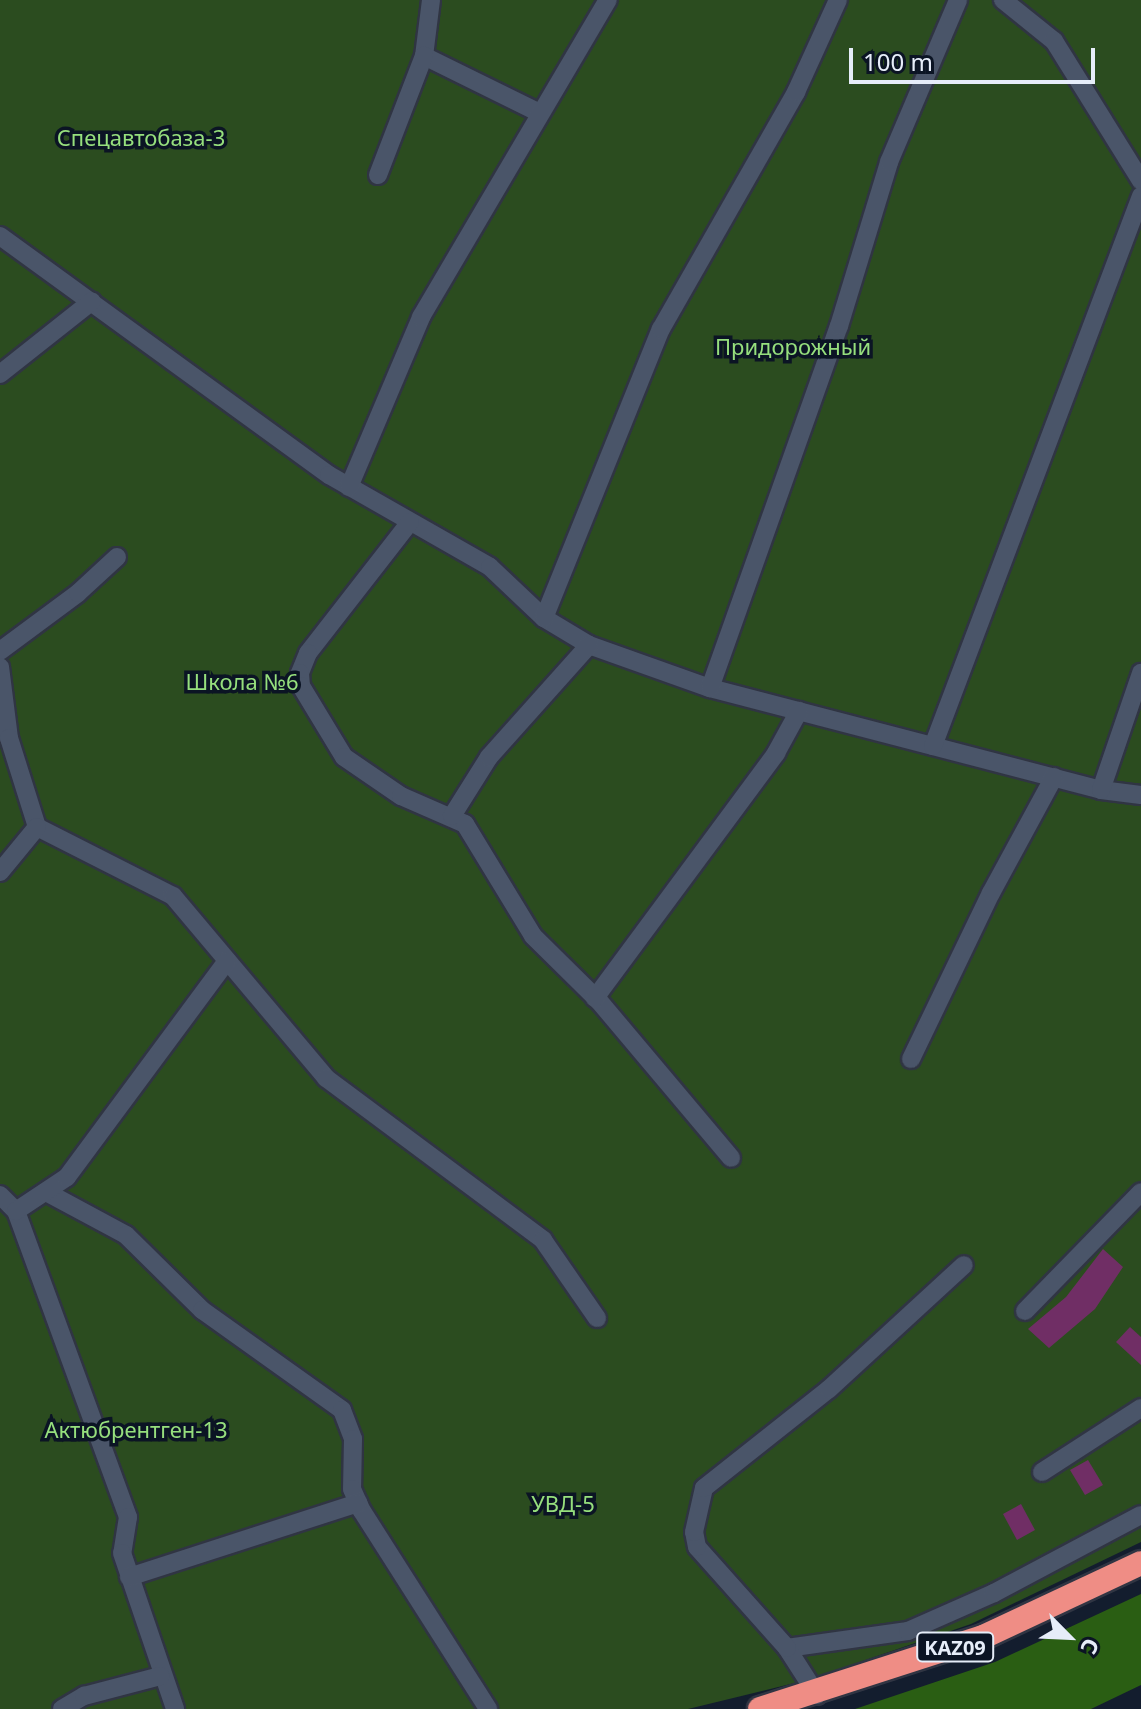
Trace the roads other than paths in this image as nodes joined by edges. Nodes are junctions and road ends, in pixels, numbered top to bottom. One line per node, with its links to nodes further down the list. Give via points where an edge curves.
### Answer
1 (431, 0): 6 (lane)
2 (608, 0): 7 (lane)
3 (838, 0): 17 (lane, via 796,92 661,329)
4 (958, 0): 22 (lane, via 889,162 839,326)
5 (1003, 0): 9 (lane, via 1054,41)
6 (424, 56): 7 (lane); 8 (lane)
7 (538, 112): 14 (lane, via 421,317)
8 (378, 175)
9 (1141, 181)
10 (1141, 196): 24 (lane)
11 (0, 236): 12 (lane)
12 (92, 301): 13 (lane); 14 (lane)
13 (0, 374)
14 (349, 487): 15 (lane)
15 (410, 522): 17 (lane, via 490,567); 28 (lane, via 308,653 301,686 344,757 401,796)
16 (117, 557): 19 (lane)
17 (544, 618): 18 (lane)
18 (589, 645): 22 (lane); 28 (lane, via 489,757)
19 (0, 651)
20 (0, 667): 29 (lane, via 9,738)
21 (1141, 673): 26 (lane)
22 (710, 688): 23 (lane)
23 (799, 711): 24 (lane); 32 (lane, via 776,753)
24 (933, 746): 25 (lane)
25 (1054, 777): 26 (lane); 33 (lane, via 984,906)
26 (1101, 790): 27 (lane)
27 (1141, 795)
28 (452, 816): 32 (lane, via 481,849 533,936)
29 (37, 827): 30 (lane); 31 (lane, via 173,896)
30 (0, 872)
31 (227, 961): 36 (lane, via 67,1177); 41 (lane, via 326,1078 543,1240)
32 (595, 998): 34 (lane)
33 (911, 1059)
34 (731, 1158)
35 (1141, 1192): 40 (lane)
36 (48, 1193): 38 (lane); 44 (lane, via 126,1235 202,1310 342,1410 353,1439 350,1466)
37 (0, 1195): 38 (lane)
38 (16, 1211): 47 (lane, via 128,1517 122,1553)
39 (964, 1265): 48 (lane, via 829,1389 704,1488 694,1532 697,1547)
40 (1025, 1311)
41 (597, 1318)
42 (1141, 1408): 43 (lane)
43 (1042, 1472)
44 (358, 1503): 47 (lane); 53 (lane)
45 (1141, 1515): 48 (lane, via 994,1593 908,1631)
46 (1141, 1563): 50 (highway, KAZ09, via 983,1637)
47 (129, 1577): 49 (lane)
48 (787, 1648): 50 (lane)
49 (160, 1676): 51 (lane, via 84,1696); 52 (lane)
50 (817, 1695): 54 (highway, KAZ09)
51 (62, 1709)
52 (175, 1709)
53 (488, 1709)
54 (760, 1709)

